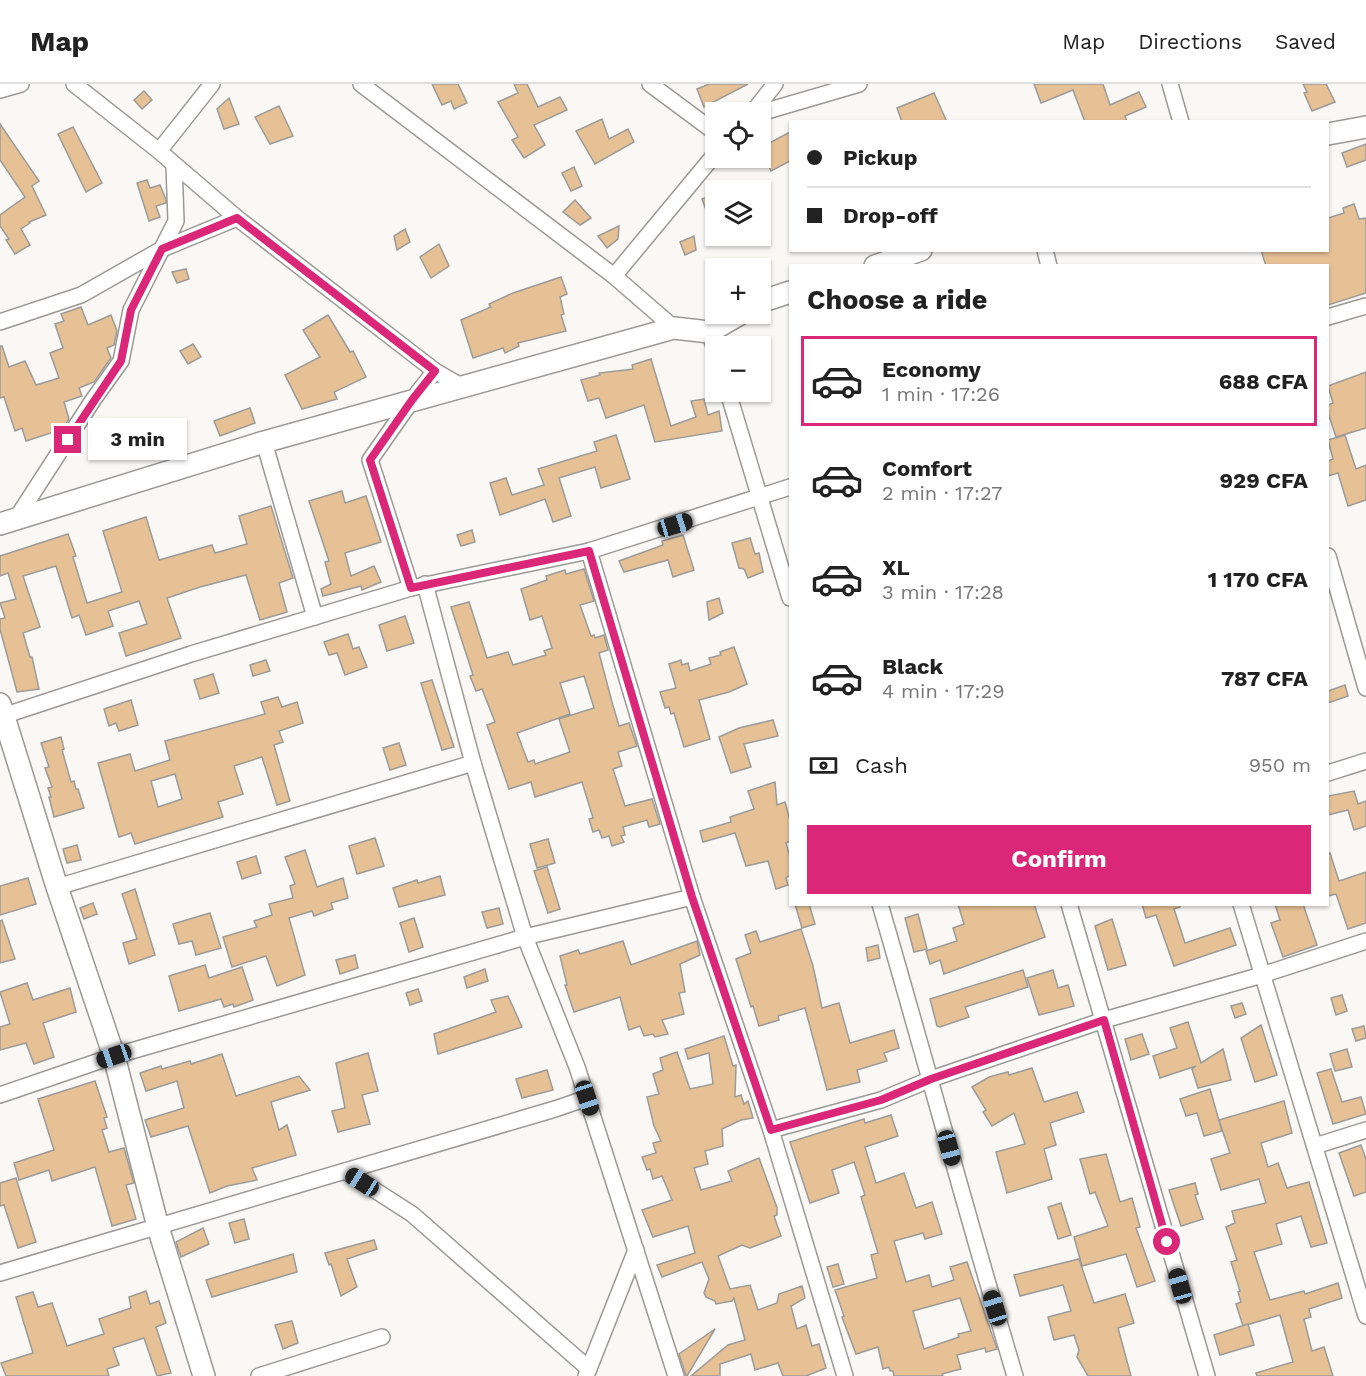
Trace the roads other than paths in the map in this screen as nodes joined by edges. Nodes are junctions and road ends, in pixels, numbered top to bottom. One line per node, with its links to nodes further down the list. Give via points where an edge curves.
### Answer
1 (21, 84): 9 (street)
2 (74, 84): 16 (street)
3 (212, 84): 16 (street)
4 (361, 84): 23 (street)
5 (650, 84): 13 (street)
6 (775, 84): 10 (street)
7 (859, 84): 11 (street)
8 (1170, 84): 12 (street)
9 (0, 90)
10 (761, 102)
11 (771, 110)
12 (1180, 120)
13 (705, 125)
14 (1366, 127): 15 (street)
15 (1329, 134)
16 (159, 151): 17 (street)
17 (174, 165): 19 (street); 20 (street, via 176,221)
18 (705, 166): 23 (street)
19 (237, 218): 20 (street); 33 (street)
20 (162, 249): 28 (street, via 81,295); 40 (street, via 131,310 121,361)
21 (915, 252): 22 (street)
22 (881, 264)
23 (614, 276): 30 (street)
24 (789, 292): 25 (street)
25 (771, 298)
26 (1366, 306): 27 (street)
27 (1329, 317)
28 (0, 322)
29 (730, 324): 31 (street)
30 (674, 328): 32 (street); 34 (street)
31 (718, 336)
32 (705, 339)
33 (435, 371): 34 (street); 35 (street)
34 (461, 386): 35 (street)
35 (412, 400): 37 (street); 43 (street, via 370,460)
36 (731, 402): 39 (street)
37 (264, 442): 40 (street); 45 (street)
38 (789, 487): 39 (street)
39 (761, 498): 41 (street); 44 (street)
40 (8, 522)
41 (589, 551): 43 (street); 52 (street)
42 (1329, 559): 46 (street)
43 (418, 586): 45 (street); 49 (street)
44 (789, 595)
45 (315, 618): 47 (street)
46 (1366, 688)
47 (1, 712): 51 (street)
48 (1366, 761): 50 (street)
49 (473, 763): 51 (street); 56 (street)
50 (1329, 773)
51 (57, 887): 60 (street)
52 (692, 897): 56 (street); 64 (street)
53 (881, 906): 61 (street)
54 (1070, 906): 59 (street)
55 (1242, 906): 58 (street)
56 (525, 937): 60 (street); 63 (street)
57 (1366, 941): 58 (street)
58 (1262, 975): 59 (street); 66 (street)
59 (1104, 1020): 61 (street); 79 (street)
60 (114, 1056): 62 (street); 68 (street)
61 (931, 1079): 64 (street, via 881,1100); 78 (street)
62 (0, 1095)
63 (587, 1098): 67 (street); 69 (street)
64 (771, 1130): 77 (street)
65 (1366, 1130): 66 (street)
66 (1315, 1146): 71 (street)
67 (345, 1171): 68 (street); 73 (street, via 412,1214)
68 (158, 1227): 70 (street); 74 (street)
69 (636, 1250): 73 (street); 76 (street)
70 (0, 1273)
71 (1366, 1316)
72 (382, 1337): 75 (street)
73 (588, 1372)
74 (204, 1376)
75 (259, 1376)
76 (676, 1376)
77 (845, 1376)
78 (1015, 1376)
79 (1207, 1376)

